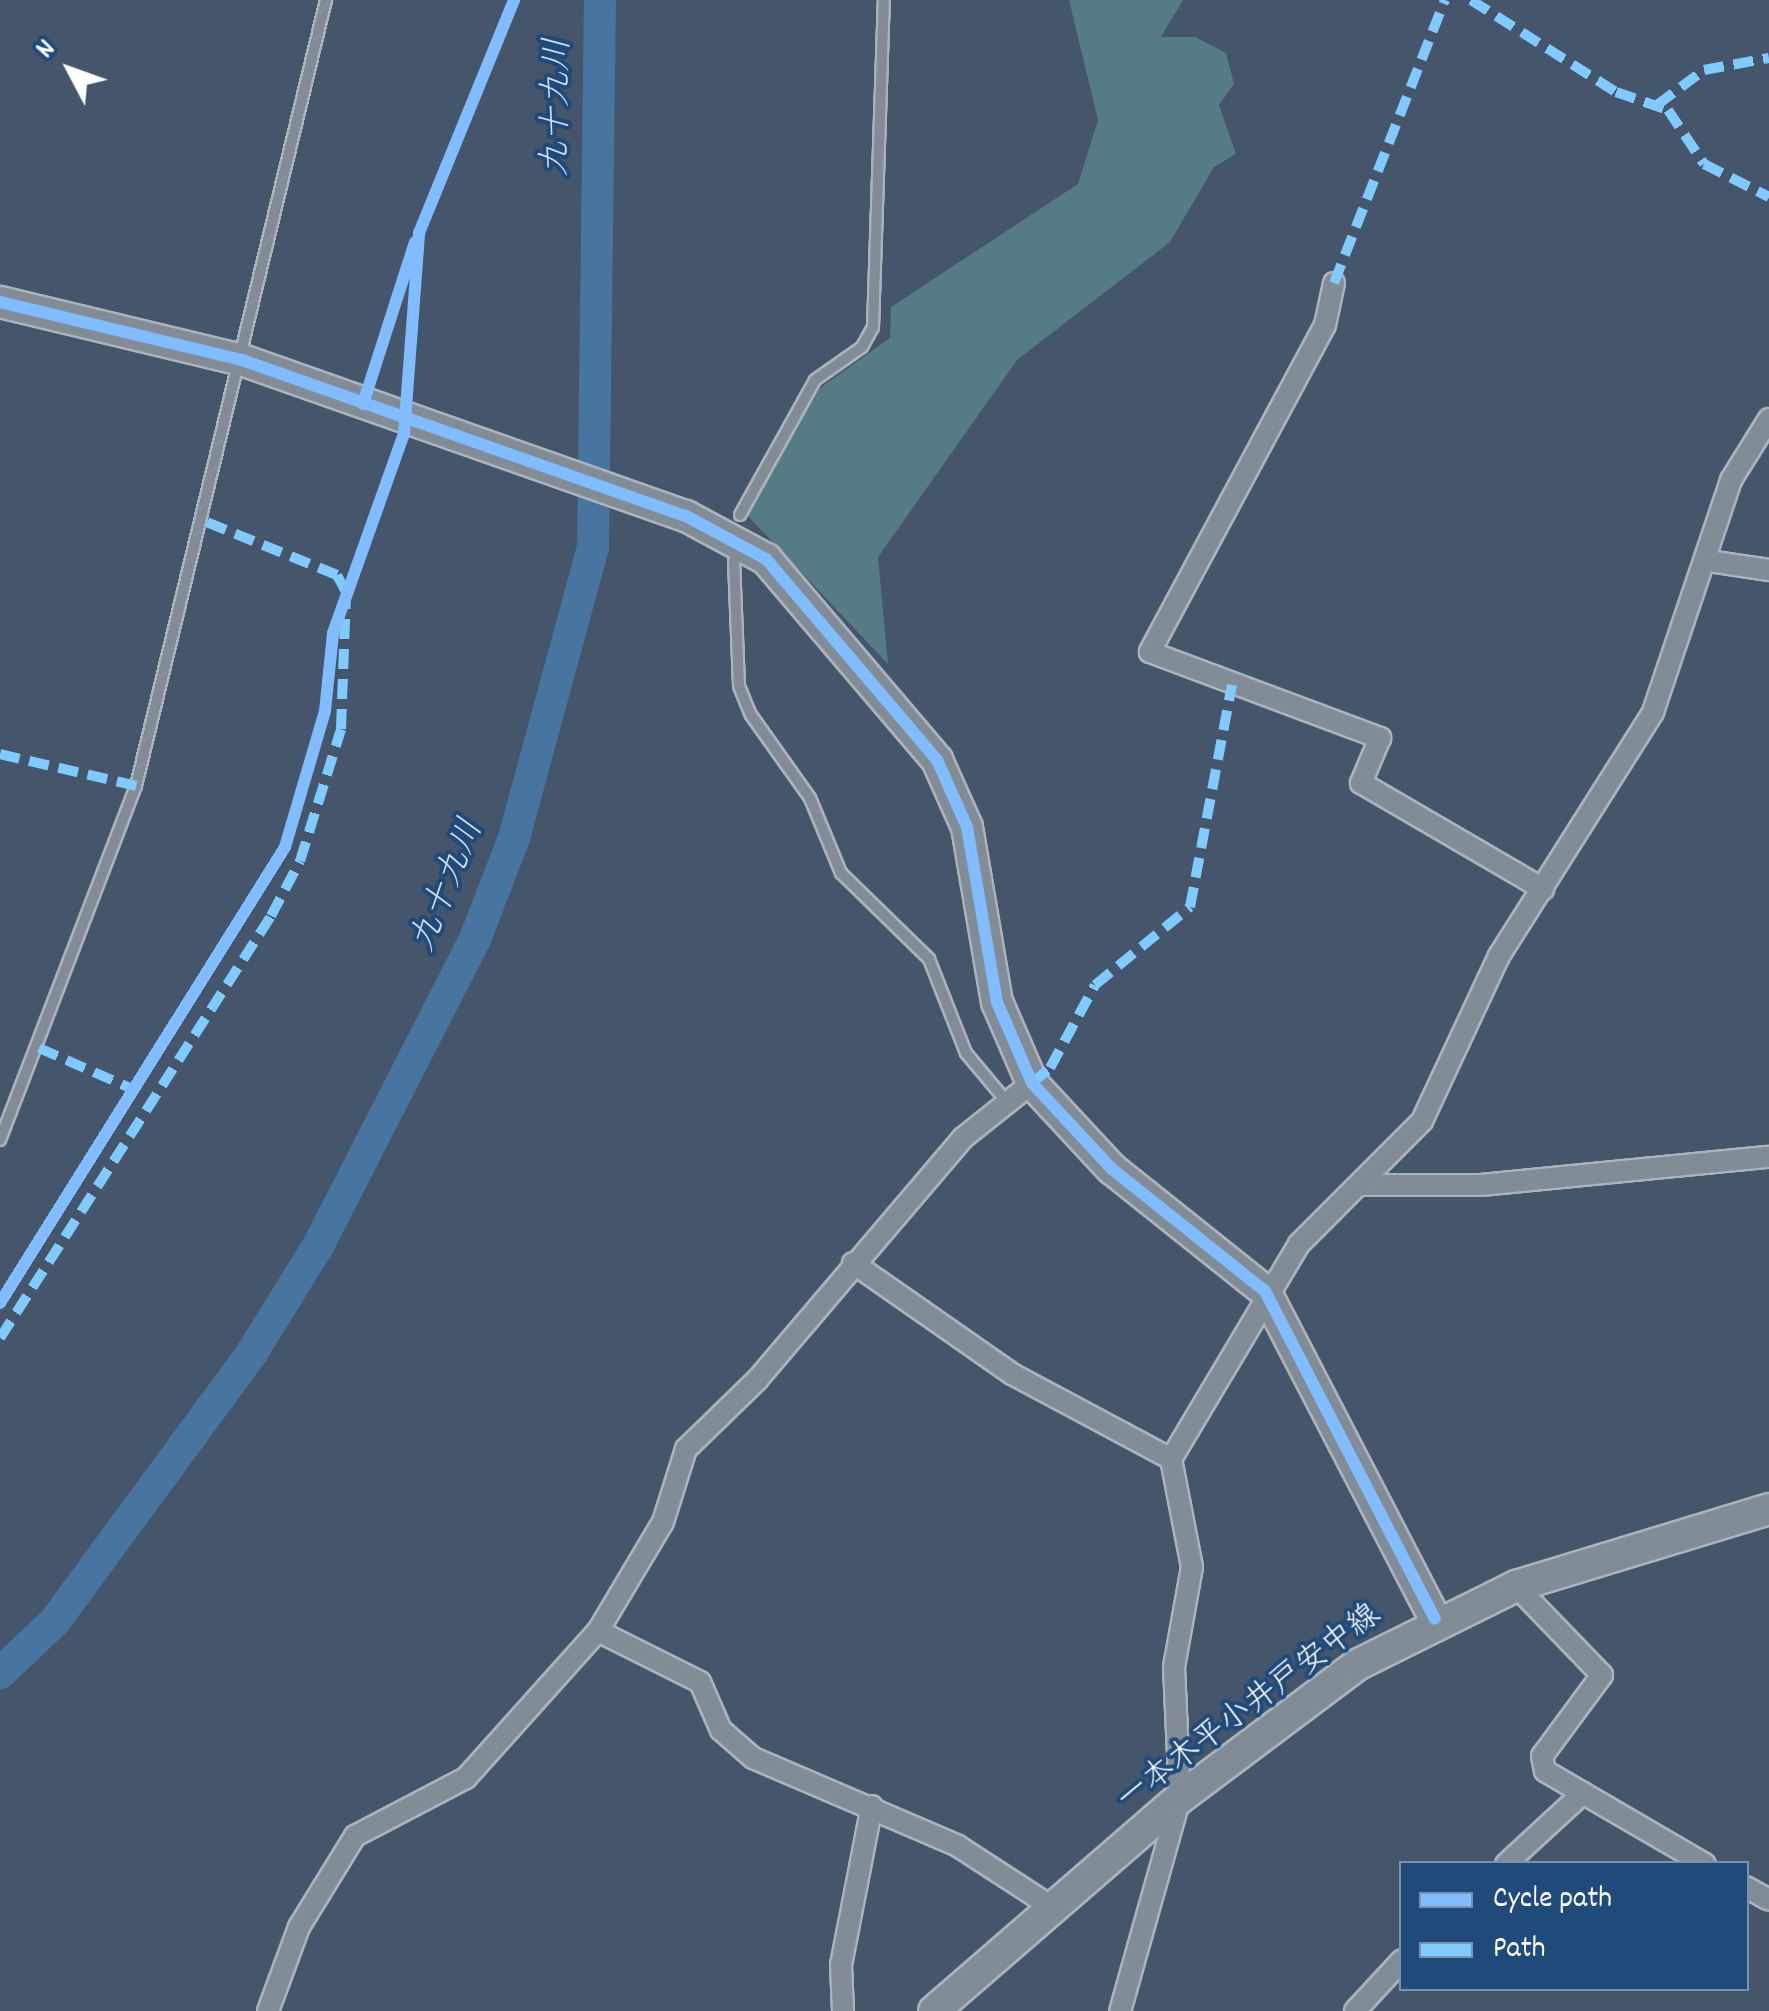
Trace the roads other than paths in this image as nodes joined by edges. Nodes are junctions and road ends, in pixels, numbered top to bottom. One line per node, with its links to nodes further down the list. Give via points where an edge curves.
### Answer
1 (326, 0): 5 (lane)
2 (884, 0): 7 (lane, via 873,327 862,347 814,380)
3 (1334, 283): 11 (street, via 1325,325 1150,652 1380,738 1360,782)
4 (0, 302): 5 (street)
5 (242, 360): 12 (street, via 644,500 766,559 937,760 967,827 997,1002); 14 (lane, via 136,786)
6 (1769, 418): 9 (street, via 1731,480)
7 (740, 515)
8 (734, 562): 13 (lane, via 742,698 810,798 841,874 929,959 966,1053)
9 (1710, 562): 10 (street); 11 (street, via 1653,712)
10 (1769, 570)
11 (1543, 889): 16 (street, via 1499,956 1422,1122)
12 (1032, 1082): 13 (street); 18 (street, via 1112,1169)
13 (1008, 1102): 17 (street, via 963,1138)
14 (0, 1140)
15 (1769, 1157): 16 (street, via 1482,1185)
16 (1361, 1185): 18 (street)
17 (853, 1262): 19 (street, via 1012,1374); 23 (street, via 758,1380 686,1450 664,1522)
18 (1265, 1291): 19 (street, via 1248,1342); 22 (street)
19 (1172, 1459): 25 (street, via 1192,1567 1174,1667)
20 (1769, 1509): 21 (street, 一本木平小井戸安中線)
21 (1516, 1586): 22 (street, 一本木平小井戸安中線); 24 (street, via 1598,1664 1594,1698 1542,1756 1545,1772)
22 (1435, 1619): 25 (street, 一本木平小井戸安中線)
23 (598, 1631): 26 (street, via 700,1682 721,1730 753,1758); 31 (street, via 466,1778 355,1836 298,1926)
24 (1583, 1793): 27 (street); 28 (street)
25 (1180, 1798): 29 (street, 一本木平小井戸安中線); 34 (street)
26 (872, 1806): 29 (street, via 958,1846); 32 (street, via 841,1964)
27 (1509, 1861)
28 (1701, 1861)
29 (1055, 1909): 33 (street, 一本木平小井戸安中線)
30 (1399, 1963): 35 (street)
31 (268, 2011)
32 (843, 2011)
33 (934, 2011)
34 (1120, 2011)
35 (1354, 2011)

